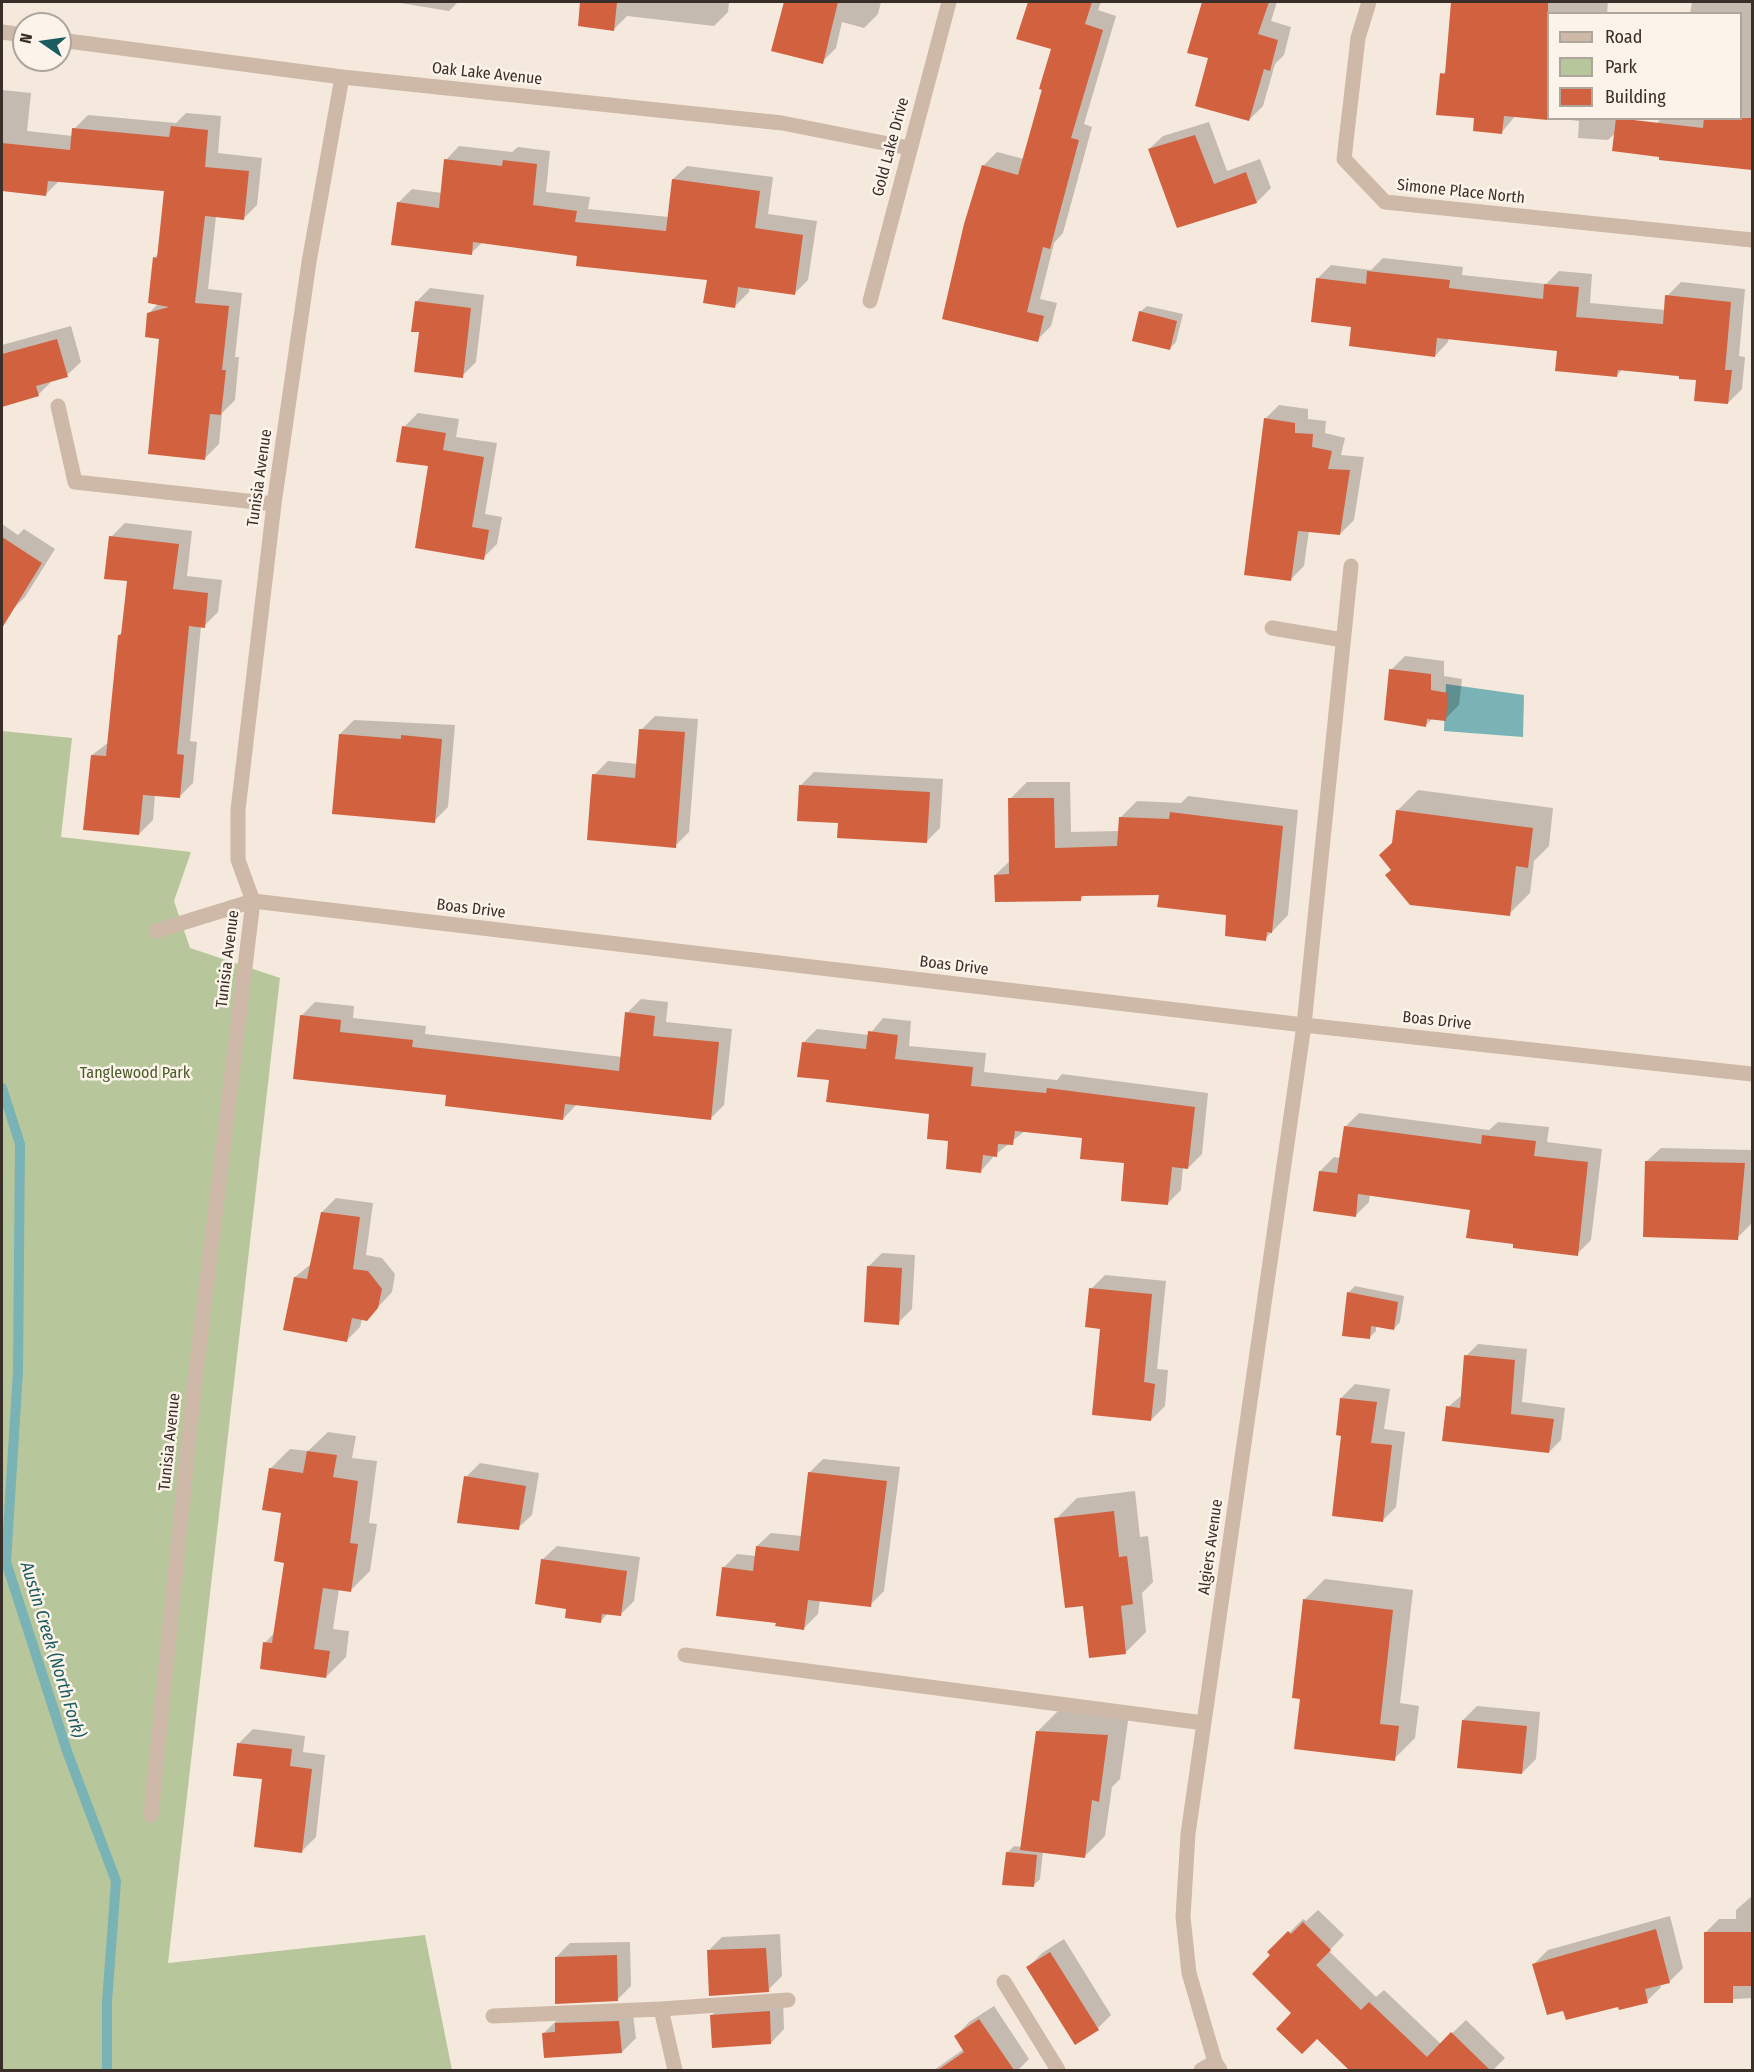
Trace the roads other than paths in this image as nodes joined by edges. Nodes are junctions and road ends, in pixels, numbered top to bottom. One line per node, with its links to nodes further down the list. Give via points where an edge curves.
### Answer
1 (949, 2): 5 (street, Gold Lake Drive)
2 (1369, 2): 6 (street, Simone Place North, via 1358,38 1344,159 1385,202)
3 (72, 42): 4 (street, Oak Lake Avenue)
4 (342, 77): 5 (street, Oak Lake Avenue, via 782,123); 9 (street, Tunisia Avenue, via 309,262)
5 (909, 147): 7 (street, Gold Lake Drive)
6 (1752, 240)
7 (870, 301)
8 (57, 406): 9 (street, via 75,482)
9 (274, 504): 13 (street, Tunisia Avenue, via 238,810 238,860)
10 (1351, 566): 12 (street, Algiers Avenue)
11 (1272, 628): 12 (street)
12 (1343, 640): 15 (street, Algiers Avenue)
13 (253, 901): 14 (street, Boas Drive); 15 (street, Boas Drive); 19 (street, Tunisia Avenue, via 193,1396)
14 (156, 931)
15 (1304, 1025): 16 (street, Boas Drive); 18 (street, Algiers Avenue)
16 (1752, 1074)
17 (685, 1655): 18 (street)
18 (1204, 1723): 24 (street, Algiers Avenue, via 1188,1834 1183,1917 1189,1973)
19 (151, 1815)
20 (1004, 1983): 26 (street)
21 (788, 2000): 22 (street)
22 (661, 2009): 23 (street); 25 (street)
23 (493, 2016)
24 (1217, 2066): 27 (street)
25 (675, 2070)
26 (1058, 2070)
27 (1201, 2070)

